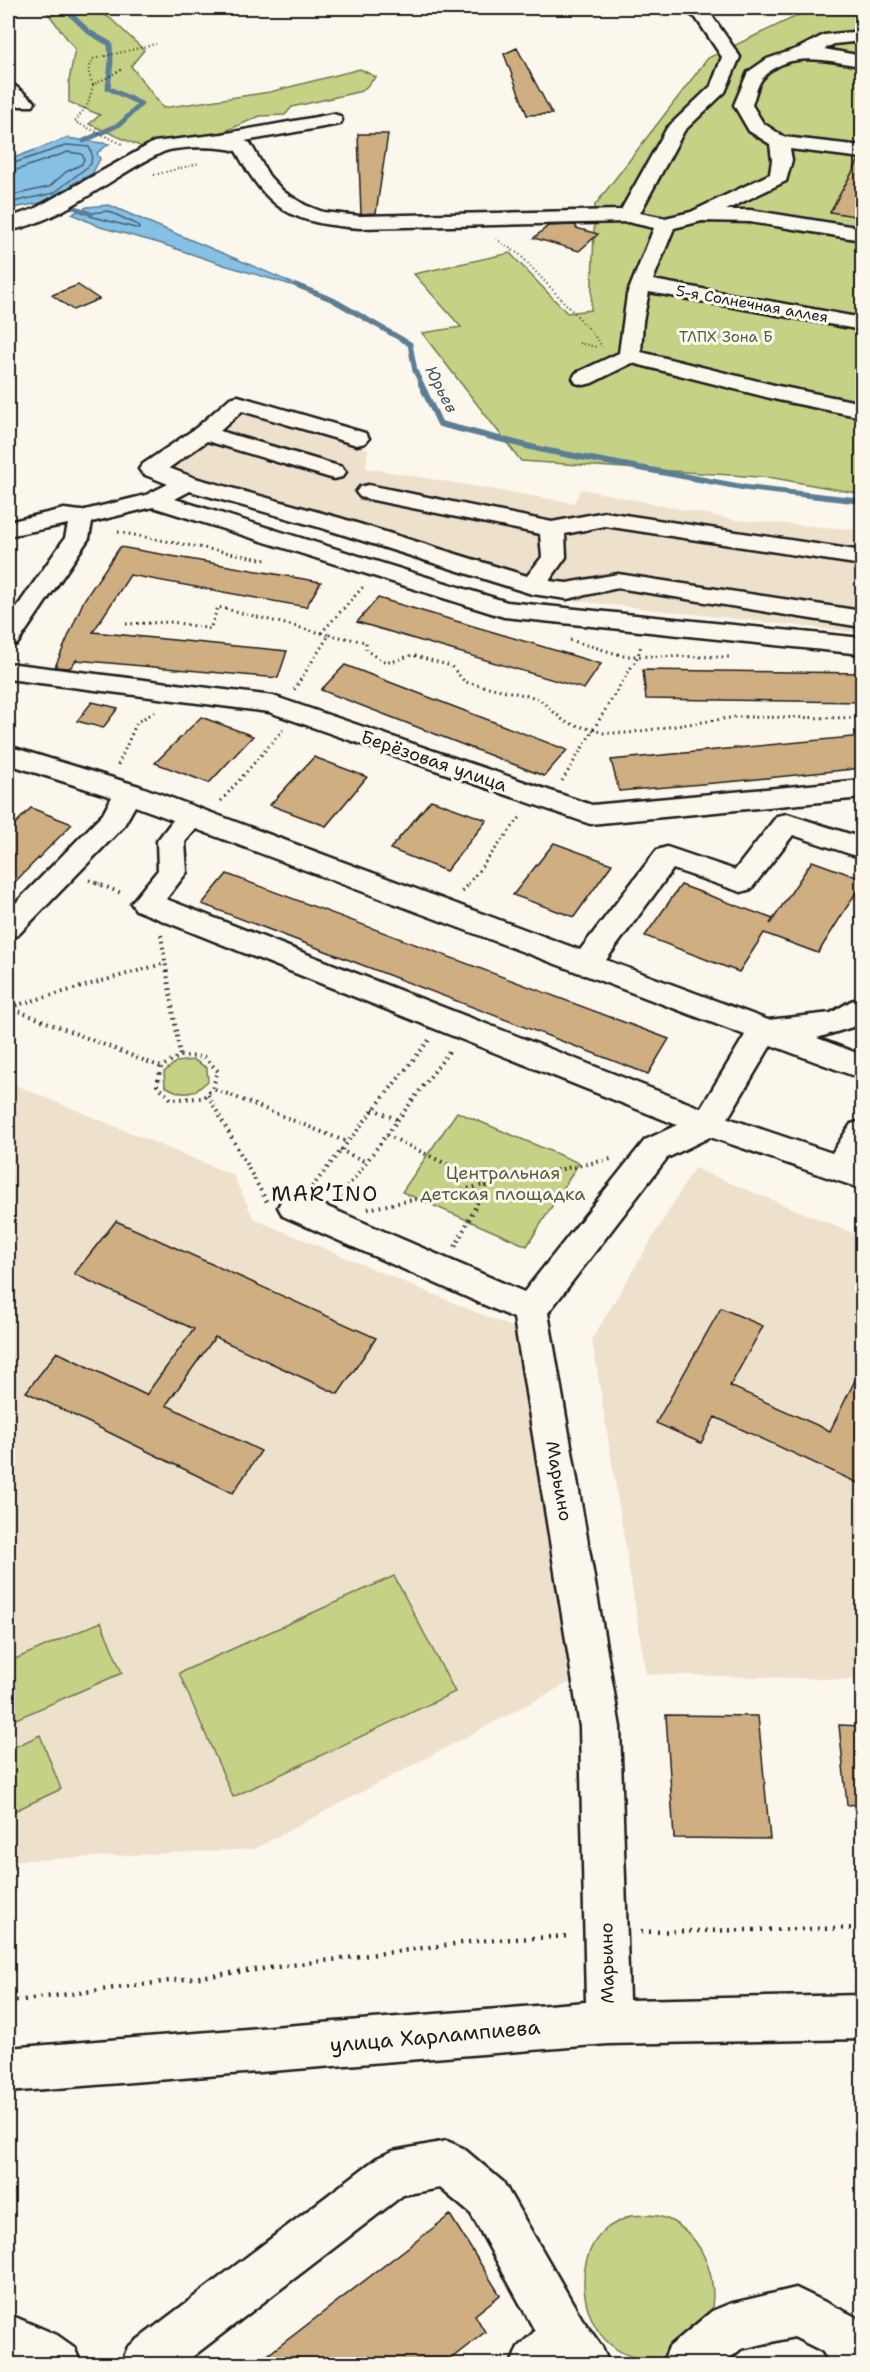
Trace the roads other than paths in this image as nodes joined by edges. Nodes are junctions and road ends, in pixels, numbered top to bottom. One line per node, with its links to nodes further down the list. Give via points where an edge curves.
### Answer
1 (689, 8): 4 (street, via 702,14)
2 (862, 36): 3 (street, via 830,39)
3 (805, 51): 4 (street); 5 (street); 10 (street, via 772,63 754,76 743,105 756,127)
4 (731, 57): 12 (street, via 719,88 676,128)
5 (862, 61)
6 (8, 90): 7 (street)
7 (26, 102)
8 (333, 120): 9 (street)
9 (222, 140): 12 (street, via 243,147 266,186 286,202 326,220); 15 (street, via 161,146 41,213)
10 (779, 142): 11 (street); 13 (street, via 779,177)
11 (862, 152)
12 (628, 216): 14 (street)
13 (698, 216): 14 (street); 16 (street, via 750,216)
14 (665, 224): 17 (street, via 662,242)
15 (8, 225)
16 (862, 234)
17 (641, 284): 18 (street, 5-я Солнечная аллея); 19 (street, via 631,316)
18 (862, 324)
19 (630, 356): 20 (street); 21 (street)
20 (584, 378)
21 (862, 411)
22 (204, 434): 23 (street, via 238,403); 24 (street); 25 (street, via 151,469)
23 (357, 438)
24 (334, 472)
25 (187, 483): 27 (street); 32 (street)
26 (368, 492): 29 (street)
27 (154, 500): 28 (street); 35 (street, via 504,609)
28 (81, 518): 30 (street, via 64,516); 34 (street, via 77,538)
29 (552, 529): 31 (street, via 605,519); 32 (street, via 554,557)
30 (8, 530)
31 (861, 565)
32 (532, 586): 33 (street, via 567,591 618,581)
33 (862, 619)
34 (8, 638)
35 (862, 646)
36 (8, 671): 39 (street, Берёзовая улица, via 273,704 283,719 590,815)
37 (12, 763): 38 (street, via 95,783)
38 (128, 781): 40 (street); 42 (street, via 113,820)
39 (862, 789)
40 (191, 816): 43 (street); 47 (street, via 171,841 173,872 152,905)
41 (862, 848): 43 (street, via 787,824 741,882 667,857)
42 (8, 927)
43 (586, 964): 45 (street)
44 (862, 1009): 45 (street, via 850,1020 830,1025)
45 (764, 1030): 46 (street); 47 (street)
46 (862, 1067)
47 (708, 1124): 49 (street); 51 (street, via 656,1149)
48 (862, 1133): 49 (street)
49 (851, 1172)
50 (296, 1211): 51 (street)
51 (530, 1310): 53 (street, Марьино, via 600,1727)
52 (862, 2017): 53 (street, улица Харлампиева)
53 (608, 2022): 54 (street, улица Харлампиева)
54 (8, 2070)
55 (12, 2348): 57 (street, via 40,2352)
56 (561, 2355): 58 (street, via 487,2198 447,2164 393,2174)
57 (57, 2364)
58 (145, 2364)
59 (686, 2364): 60 (street, via 729,2328 796,2312 839,2334)
60 (860, 2364)

